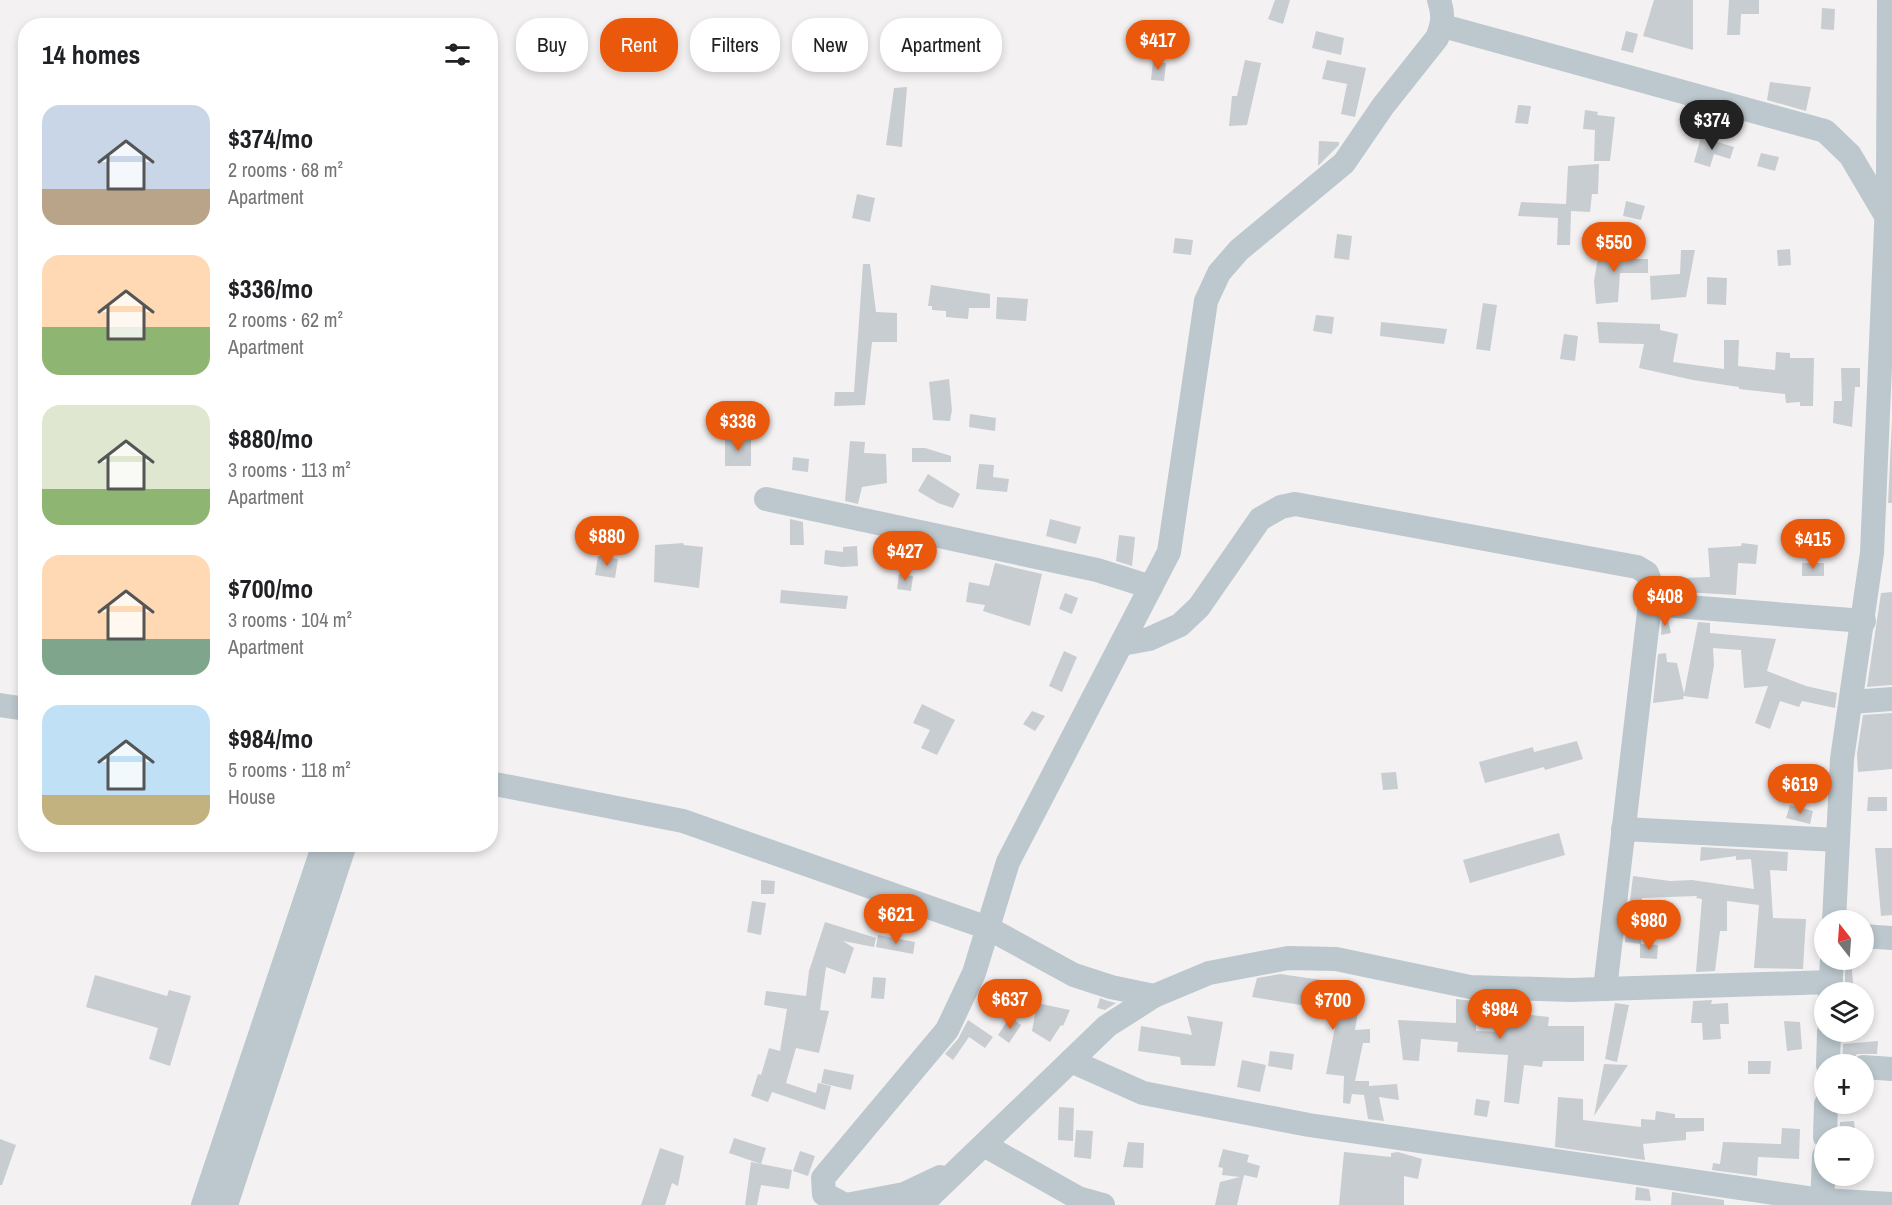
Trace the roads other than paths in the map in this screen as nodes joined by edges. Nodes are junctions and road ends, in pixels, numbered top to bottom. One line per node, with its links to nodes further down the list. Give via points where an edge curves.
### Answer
1 (1439, 0): 3 (street)
2 (1889, 0): 4 (street)
3 (1443, 26): 4 (street, via 1825,131 1850,155); 9 (street, via 1419,65 1383,106 1344,163 1239,250 1219,273 1206,301 1169,552)
4 (1886, 216): 5 (street)
5 (1886, 328): 6 (street)
6 (1885, 449): 8 (street)
7 (766, 499): 9 (street, via 1097,570)
8 (1882, 554): 11 (street)
9 (1151, 587): 12 (street)
10 (1650, 604): 11 (street); 12 (street, via 1652,586 1647,573 1636,567 1295,504 1260,519 1199,607 1180,625 1149,639); 18 (street)
11 (1864, 621): 14 (street)
12 (1122, 644): 23 (street, via 1008,862)
13 (1892, 699): 14 (street)
14 (1851, 702): 19 (street, via 1842,759)
15 (0, 705): 16 (street)
16 (18, 708)
17 (498, 785): 23 (street, via 683,821)
18 (1623, 829): 19 (street); 27 (street)
19 (1838, 840): 22 (street)
20 (336, 852): 37 (street)
21 (336, 852): 38 (street)
22 (1835, 910)
23 (988, 928): 28 (street, via 1074,975); 39 (street, via 974,973 947,1030 823,1178 824,1194)
24 (1874, 937): 25 (street)
25 (1892, 938)
26 (1831, 978): 27 (street)
27 (1605, 989): 28 (street, via 1470,987 1336,959 1288,958 1209,973)
28 (1154, 996): 29 (street, via 1107,1026)
29 (1071, 1061): 32 (street); 35 (street, via 1143,1093 1309,1125)
30 (1874, 1068): 31 (street)
31 (1892, 1069)
32 (984, 1145): 33 (street); 41 (street, via 1078,1198)
33 (959, 1169): 39 (street, via 904,1194); 40 (street)
34 (1823, 1186): 35 (street)
35 (1822, 1203): 36 (street)
36 (1892, 1204)
37 (203, 1205)
38 (226, 1205)
39 (845, 1205)
40 (921, 1205)
41 (1103, 1205)

